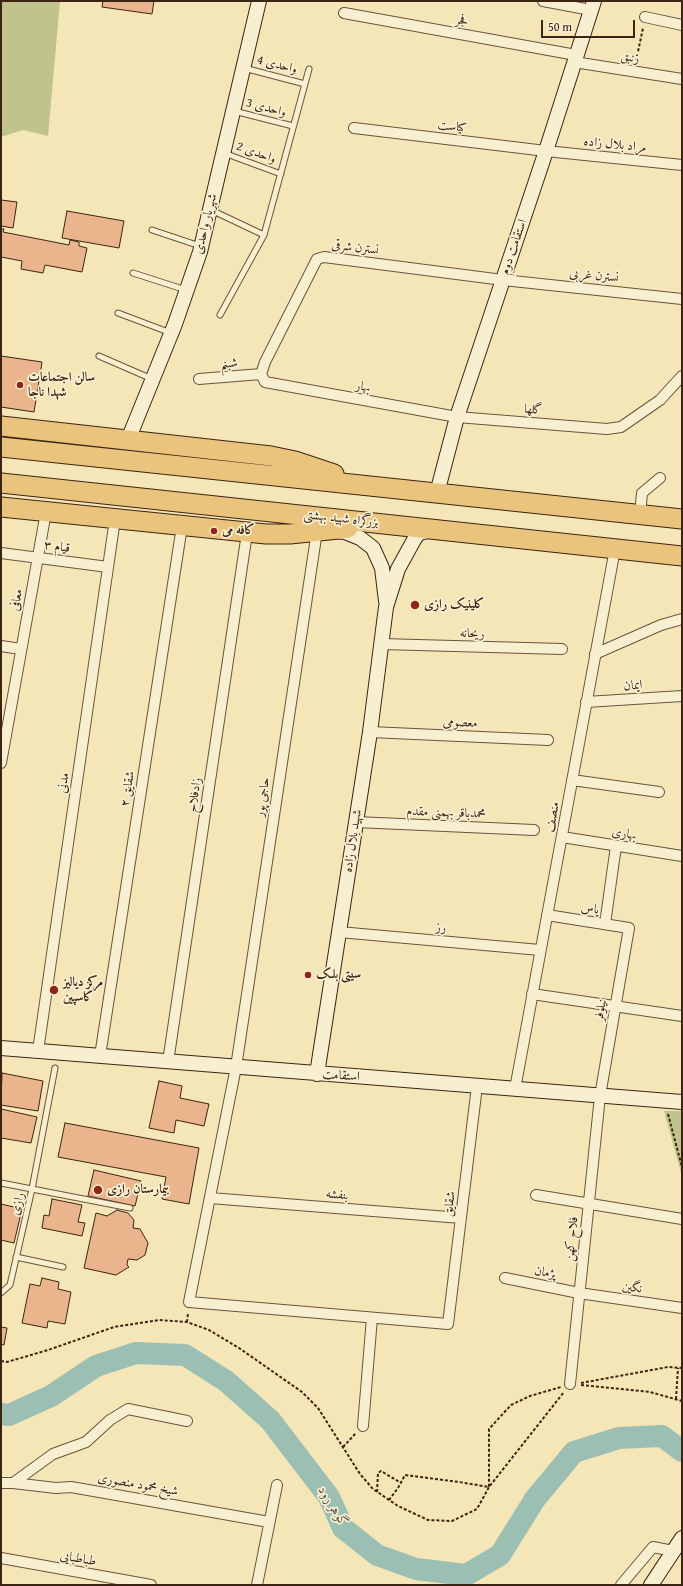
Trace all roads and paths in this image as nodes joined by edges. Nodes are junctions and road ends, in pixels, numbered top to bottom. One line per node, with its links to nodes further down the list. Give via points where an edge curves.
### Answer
1 (259, 1): 8 (main road, شهریار واحدی)
2 (543, 1): 3 (street)
3 (592, 6): 7 (main road, استقامت دوم)
4 (344, 13): 7 (street, فجر)
5 (645, 17): 6 (street); 10 (path)
6 (682, 25)
7 (575, 59): 10 (street, زنبق); 16 (main road, استقامت دوم)
8 (243, 68): 12 (lane, واحدی 4); 13 (main road, شهریار واحدی)
9 (309, 69): 12 (lane)
10 (633, 72): 11 (street, زنبق)
11 (682, 79)
12 (305, 84): 14 (lane)
13 (233, 110): 14 (lane, واحدی 3); 17 (main road, شهریار واحدی)
14 (293, 126): 19 (lane)
15 (354, 128): 16 (street, کیاست)
16 (546, 151): 18 (street, مراد بلال زاده); 25 (main road, استقامت دوم)
17 (223, 153): 19 (lane, واحدی 2); 20 (main road, شهریار واحدی)
18 (682, 165)
19 (281, 174): 22 (lane)
20 (210, 209): 22 (lane); 23 (main road, شهریار واحدی)
21 (152, 230): 23 (lane)
22 (264, 235): 29 (lane)
23 (201, 247): 26 (main road, شهریار واحدی)
24 (133, 273): 26 (lane)
25 (502, 280): 27 (street, نسترن غربی); 33 (street, نسترن شرقی, via 324,257 318,259 265,362); 36 (main road, استقامت دوم)
26 (187, 290): 30 (main road, شهریار واحدی)
27 (682, 299)
28 (118, 313): 30 (lane)
29 (220, 315)
30 (172, 333): 34 (main road, شهریار واحدی)
31 (99, 356): 34 (lane)
32 (682, 376): 36 (street, گلها, via 660,400 620,427 607,429)
33 (263, 378): 35 (street, شبنم); 36 (street, بهار)
34 (153, 379): 38 (main road, شهریار واحدی)
35 (199, 379)
36 (457, 417): 43 (main road, استقامت دوم)
37 (1, 426): 38 (highway)
38 (128, 440): 42 (highway, via 282,458)
39 (1, 447): 42 (highway)
40 (660, 478): 46 (street, via 642,493)
41 (1, 483): 49 (highway, بزرگراه شهید بهشتی)
42 (367, 486): 43 (highway)
43 (437, 493): 46 (highway)
44 (1, 507): 45 (highway)
45 (46, 512): 47 (highway); 57 (street, معافی)
46 (640, 515): 48 (highway)
47 (115, 519): 50 (highway); 58 (street, مدنی)
48 (682, 519)
49 (386, 524): 51 (highway, بزرگراه شهید بهشتی); 52 (highway)
50 (182, 526): 53 (highway); 88 (street, شقایق ۲)
51 (438, 530): 54 (highway, بزرگراه شهید بهشتی); 59 (main road, شهید بلال زاده, via 419,534 415,538 398,569)
52 (316, 531): 53 (highway, via 279,535); 59 (main road, شهید بلال زاده, via 345,532 360,538 373,548 382,568); 90 (street, حاجی پور)
53 (247, 533): 89 (street, زادفلاح)
54 (615, 549): 56 (highway, بزرگراه شهید بهشتی); 65 (street, منصف)
55 (1, 553): 57 (street, قیام ۳)
56 (682, 556)
57 (37, 557): 58 (street, قیام ۳); 63 (street, معافی)
58 (108, 567): 87 (street, مدنی)
59 (386, 607): 61 (main road, شهید بلال زاده)
60 (682, 619): 65 (street, via 661,625)
61 (381, 644): 64 (street, ریحانه); 68 (main road, شهید بلال زاده)
62 (1, 646): 63 (street)
63 (21, 649): 70 (street, معافی)
64 (562, 649)
65 (595, 654): 67 (street, منصف)
66 (682, 696): 67 (street, ایمان)
67 (586, 702): 71 (street, منصف)
68 (370, 732): 69 (street, معصومی); 73 (main road, شهید بلال زاده)
69 (548, 740)
70 (1, 763)
71 (572, 780): 72 (street); 75 (street, منصف)
72 (659, 792)
73 (356, 822): 74 (street, محمدباقر بهمنی مقدم); 81 (main road, شهید بلال زاده)
74 (534, 830)
75 (562, 837): 76 (street, بهاری); 78 (street, منصف)
76 (616, 846): 77 (street, بهاری); 79 (street)
77 (682, 856)
78 (547, 915): 79 (street, یاس); 82 (street, منصف)
79 (604, 924): 80 (street, یاس)
80 (629, 928): 84 (street, نیلوفر)
81 (339, 932): 82 (street, رز); 92 (main road, شهید بلال زاده)
82 (540, 950): 83 (street, منصف)
83 (532, 994): 84 (street); 94 (street, منصف)
84 (615, 1007): 85 (street); 95 (street, نیلوفر)
85 (682, 1016)
86 (1, 1048): 87 (main road, استقامت)
87 (38, 1051): 88 (main road, استقامت)
88 (100, 1056): 89 (main road, استقامت)
89 (168, 1062): 90 (main road, استقامت)
90 (236, 1067): 92 (main road, استقامت); 102 (street)
91 (55, 1068): 100 (lane)
92 (316, 1074): 93 (main road, استقامت)
93 (477, 1086): 94 (main road, استقامت); 105 (street, شقایق)
94 (515, 1089): 95 (main road, استقامت)
95 (600, 1096): 96 (main road, استقامت); 103 (street, فلاح کهن)
96 (665, 1101): 97 (main road, استقامت); 98 (path)
97 (682, 1102)
98 (682, 1167)
99 (1, 1183): 100 (lane)
100 (32, 1190): 104 (lane, رازی); 107 (lane, رازی)
101 (536, 1195): 103 (street)
102 (210, 1198): 105 (street, بنفشه); 113 (street, via 190,1302)
103 (589, 1203): 106 (street); 111 (street, فلاح کهن)
104 (130, 1208)
105 (461, 1218): 113 (street, شقایق, via 448,1324)
106 (682, 1219)
107 (16, 1257): 108 (lane); 110 (lane, رازی, via 10,1285)
108 (63, 1267)
109 (505, 1278): 111 (street, پژمان)
110 (1, 1293)
111 (579, 1294): 112 (street, نگین); 117 (street, فلاح کهن)
112 (682, 1308)
113 (372, 1318): 121 (street)
114 (1, 1361): 122 (path, via 7,1362 48,1350 114,1327 159,1320 187,1322 210,1330 302,1392 318,1408)
115 (678, 1368): 116 (path); 117 (path, via 668,1367); 118 (path)
116 (682, 1368)
117 (570, 1384): 118 (path, via 650,1392); 127 (path); 127 (path, via 530,1396 511,1405 489,1429)
118 (676, 1399): 119 (path)
119 (682, 1401)
120 (187, 1422): 124 (street, via 128,1409 110,1420 86,1442 53,1454)
121 (363, 1426): 122 (path)
122 (343, 1447): 128 (path, via 360,1474)
123 (1, 1483): 124 (street, شیخ محمود منصوری)
124 (13, 1483): 130 (street, شیخ محمود منصوری, via 56,1488 71,1487)
125 (401, 1483): 127 (path, via 405,1475); 128 (path, via 381,1471 378,1473); 129 (path)
126 (277, 1485): 130 (street)
127 (489, 1487): 129 (path, via 477,1509 452,1521 428,1520)
128 (377, 1492): 129 (path)
129 (389, 1500)
130 (269, 1522): 135 (street)
131 (682, 1538): 132 (main road)
132 (673, 1551): 136 (street, via 653,1546); 137 (main road)
133 (1, 1558): 134 (street, طباطبایی)
134 (151, 1585)
135 (257, 1585)
136 (621, 1585)
137 (651, 1585)

